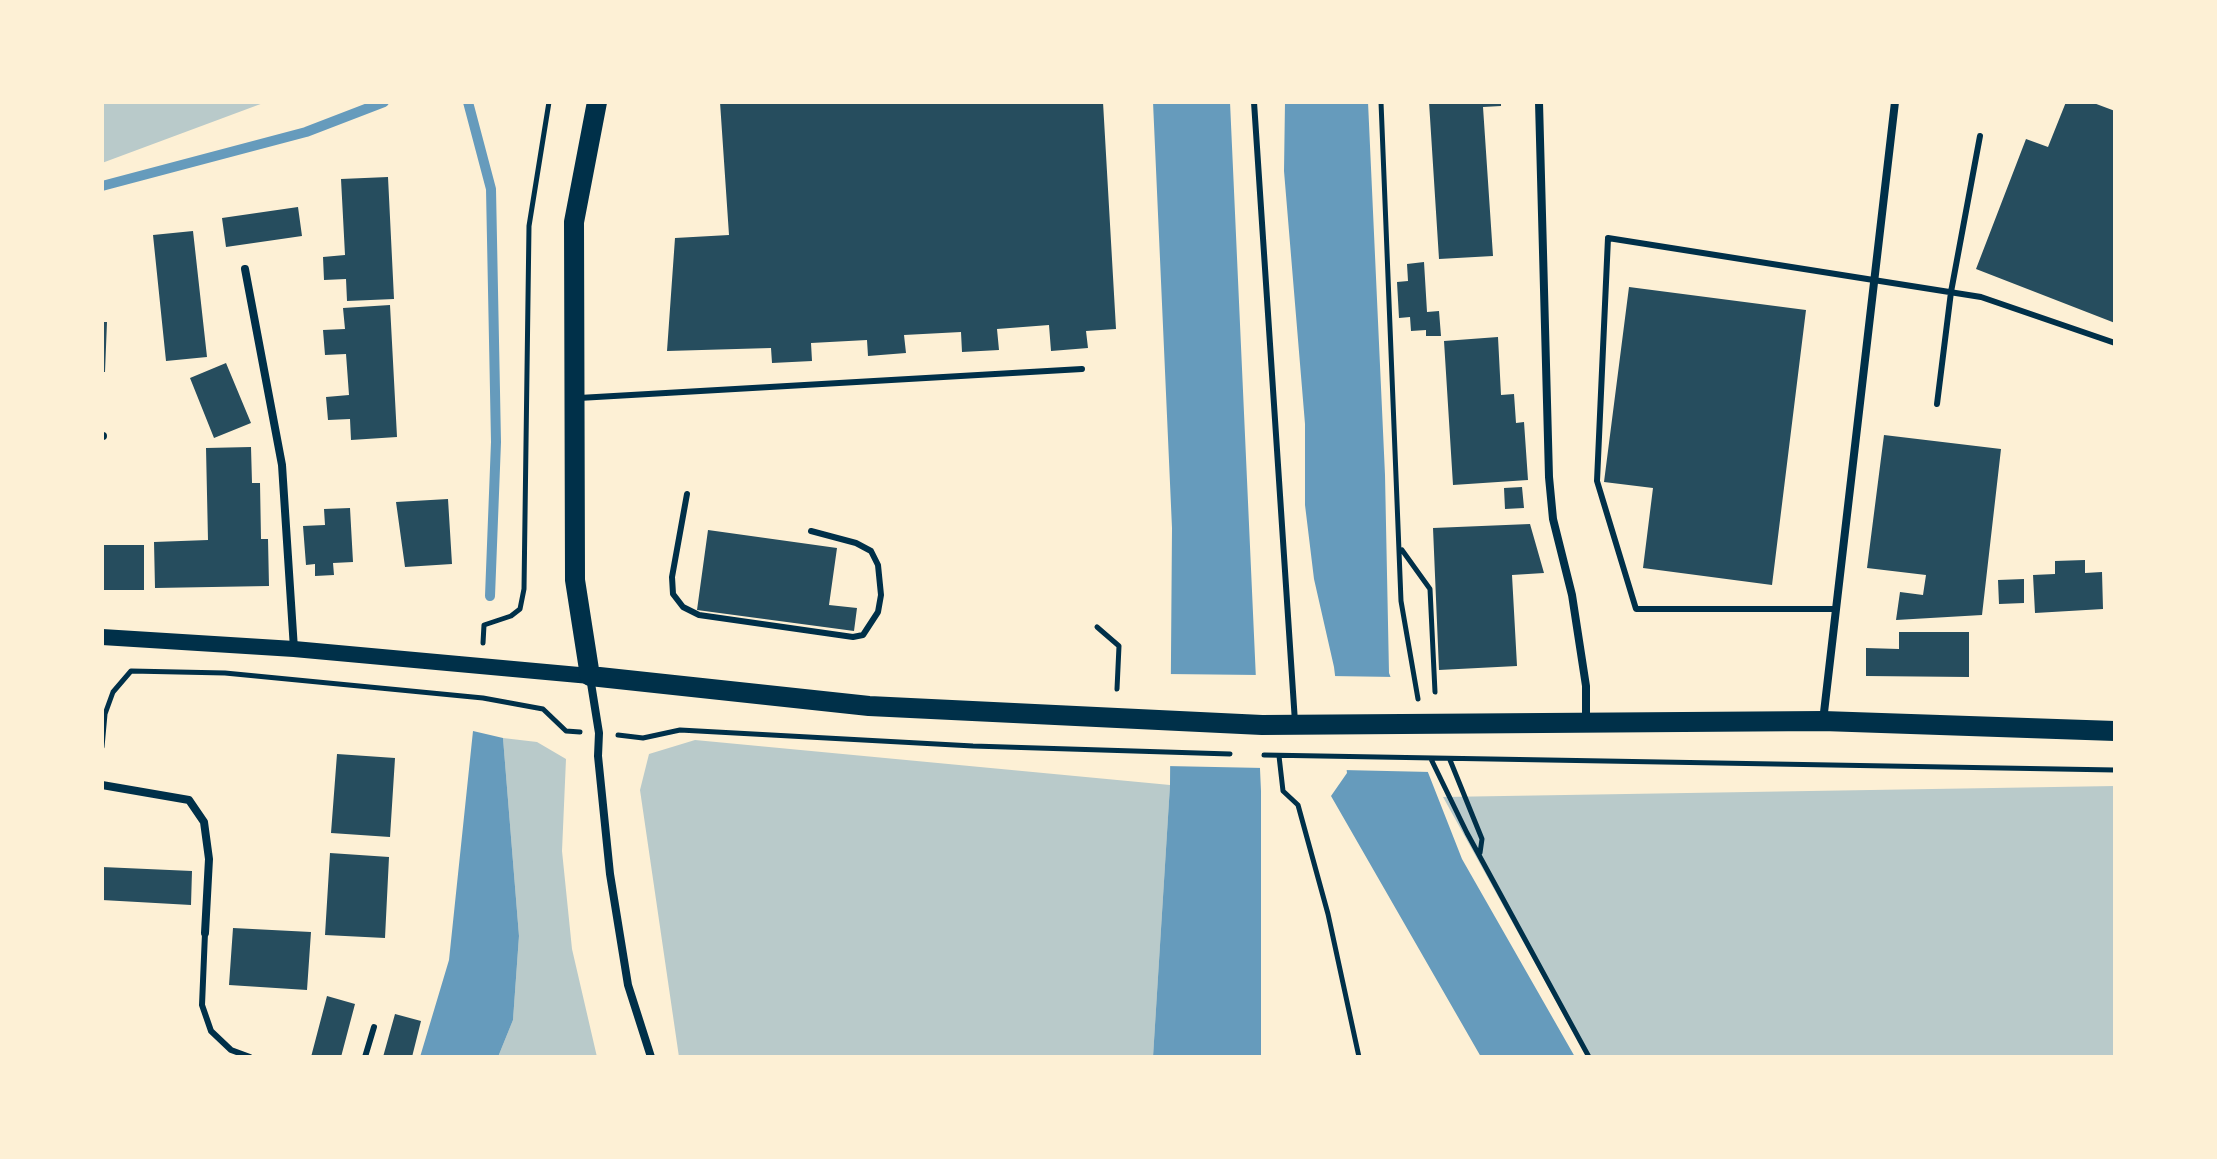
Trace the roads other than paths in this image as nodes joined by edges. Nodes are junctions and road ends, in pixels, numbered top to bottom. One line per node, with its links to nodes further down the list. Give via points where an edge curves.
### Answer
1 (597, 102): 11 (main road, via 574,222)
2 (1254, 102): 21 (lane)
3 (1539, 102): 20 (street, via 1549,477 1553,519 1575,610)
4 (1895, 102): 7 (street)
5 (1980, 136): 8 (lane)
6 (245, 269): 17 (street, via 282,465)
7 (1875, 278): 8 (lane); 15 (street); 15 (lane, via 1608,238 1597,481 1636,609)
8 (1951, 292): 9 (lane, via 1981,297); 12 (lane)
9 (2115, 343)
10 (1082, 369): 11 (lane)
11 (572, 398): 18 (main road, via 575,580)
12 (1937, 404)
13 (687, 494): 14 (lane, via 672,577 673,594 683,607 714,617 863,635 878,612 878,565 871,551)
14 (811, 531)
15 (1835, 609): 19 (street)
16 (102, 637): 17 (main road)
17 (294, 649): 18 (main road)
18 (590, 676): 21 (main road, via 869,706); 28 (street, via 612,888 628,985)
19 (1823, 721): 20 (main road); 22 (main road)
20 (1586, 725): 21 (main road)
21 (1304, 726)
22 (2115, 731)
23 (102, 785): 24 (street, via 189,800 204,822 209,859)
24 (205, 933): 26 (lane, via 202,1005 211,1031 231,1050)
25 (374, 1027): 27 (lane)
26 (250, 1057)
27 (365, 1057)
28 (651, 1057)

